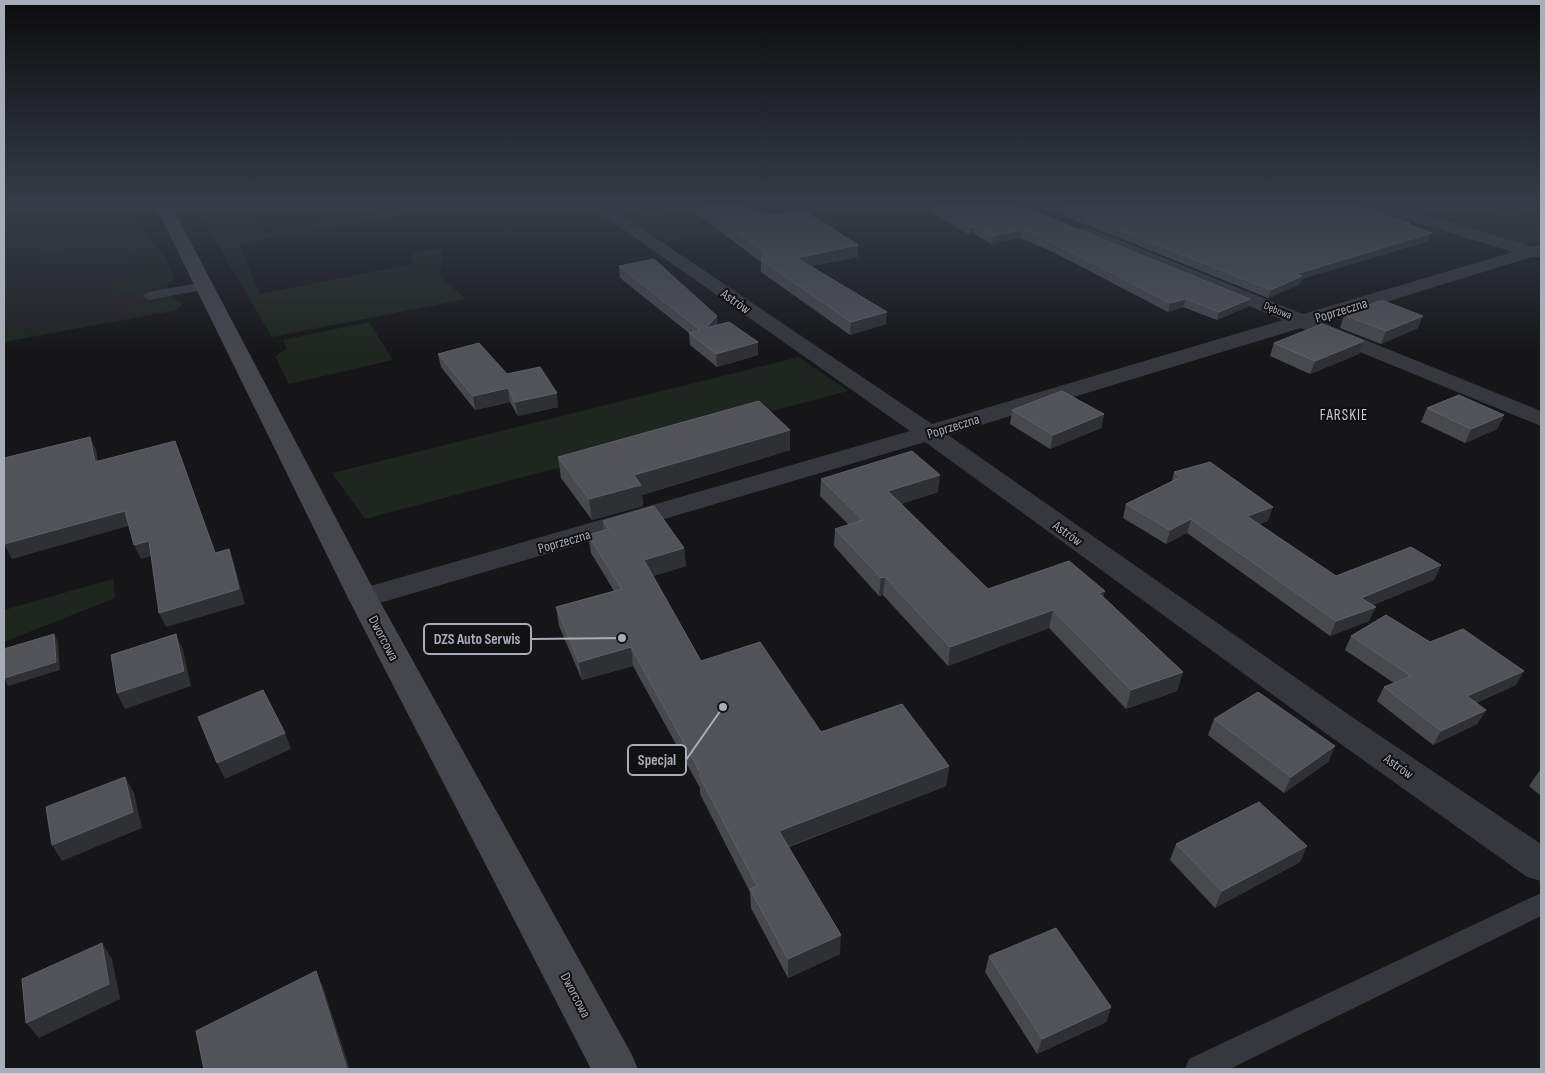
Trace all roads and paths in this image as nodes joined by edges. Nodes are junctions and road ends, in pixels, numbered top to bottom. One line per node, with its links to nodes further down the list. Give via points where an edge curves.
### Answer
1 (187, 253): 5 (main road, Dworcowa)
2 (667, 253): 9 (street, Astrów)
3 (1137, 253): 7 (street, Dębowa)
4 (1534, 253): 7 (street, Poprzeczna)
5 (204, 286): 6 (lane); 10 (main road, Dworcowa)
6 (148, 296)
7 (1306, 321): 8 (street, Dębowa); 9 (street, Poprzeczna)
8 (1541, 419)
9 (928, 433): 10 (street, Poprzeczna); 11 (street, Astrów)
10 (363, 598): 13 (main road, Dworcowa)
11 (1541, 865)
12 (1541, 904): 14 (lane)
13 (615, 1069)
14 (1199, 1069)

